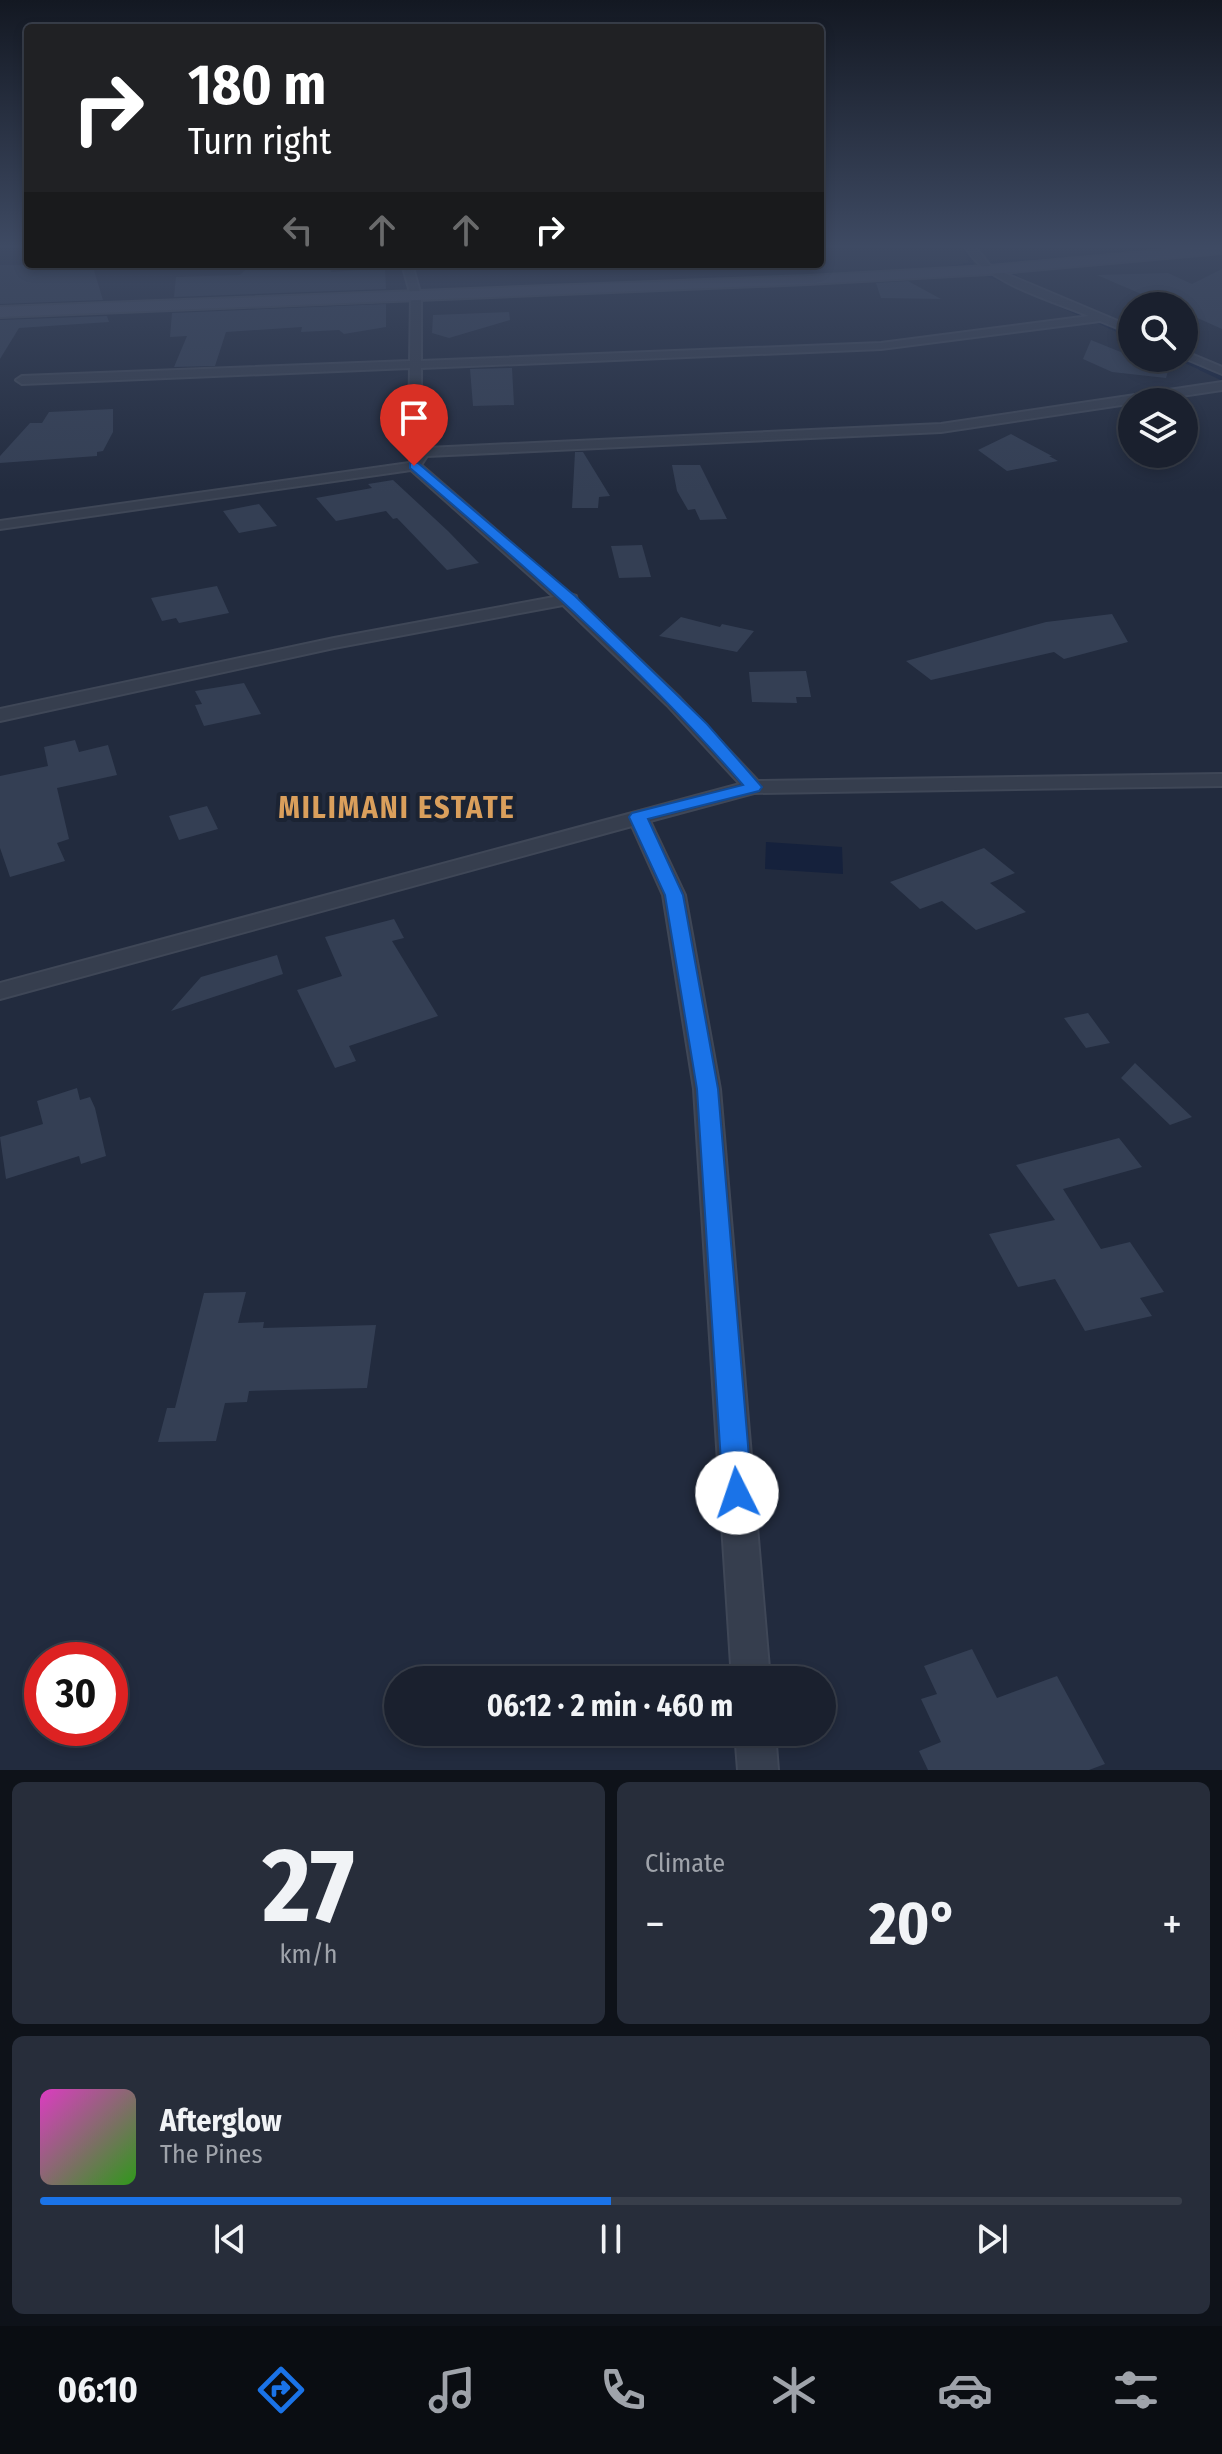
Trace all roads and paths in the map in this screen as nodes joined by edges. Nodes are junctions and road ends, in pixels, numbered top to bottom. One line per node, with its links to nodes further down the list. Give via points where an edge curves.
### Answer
1 (416, 327): 4 (street)
2 (1034, 327): 4 (street, via 881,346)
3 (1198, 360): 5 (street)
4 (415, 365): 6 (street); 8 (street)
5 (1222, 371)
6 (22, 380)
7 (1222, 386): 8 (street, via 941,428)
8 (418, 459): 9 (street); 10 (street)
9 (0, 525)
10 (570, 599): 11 (street); 13 (street, via 701,727)
11 (0, 715)
12 (1222, 780): 13 (street)
13 (753, 787): 14 (street)
14 (638, 817): 15 (street); 16 (street, via 674,895 707,1089)
15 (0, 991)
16 (750, 1666)
17 (756, 1746): 18 (street)
18 (758, 1770)

